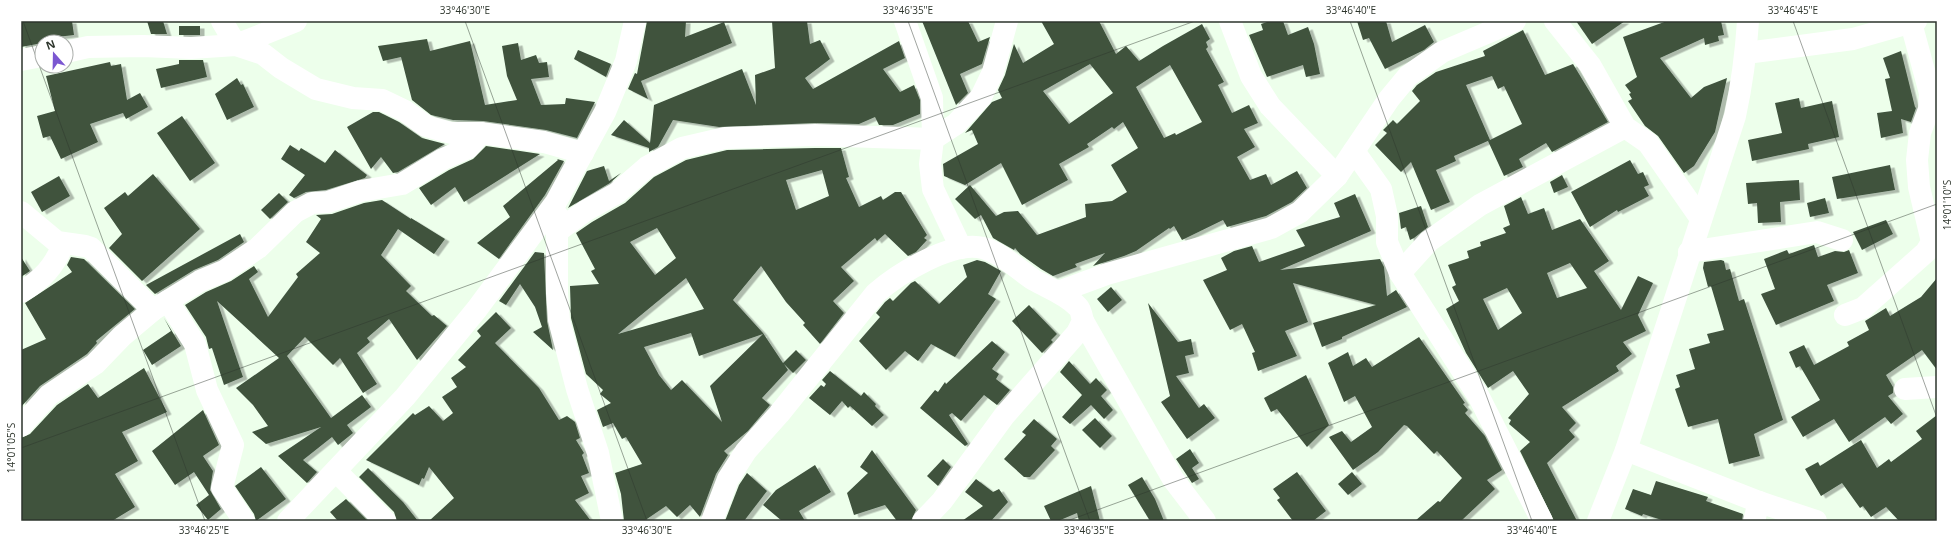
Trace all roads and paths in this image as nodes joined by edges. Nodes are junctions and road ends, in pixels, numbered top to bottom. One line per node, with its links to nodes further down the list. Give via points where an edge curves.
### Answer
1 (222, 21): 11 (street)
2 (296, 21): 11 (street)
3 (635, 21): 21 (street, via 626,61)
4 (905, 21): 19 (street, via 932,98)
5 (1007, 21): 19 (street, via 993,72 981,97 956,124)
6 (1230, 21): 22 (street, via 1251,76 1270,106)
7 (1515, 21): 20 (street, via 1442,52 1408,76)
8 (1555, 21): 17 (street, via 1590,65)
9 (1748, 21): 13 (street)
10 (1913, 22): 13 (street, via 1853,39); 16 (street)
11 (236, 45): 12 (street, via 191,48 88,48); 18 (street, via 263,54 316,89 353,98 382,100 405,111 426,126 451,134)
12 (74, 51)
13 (1746, 53): 25 (street, via 1735,116)
14 (34, 58): 15 (street)
15 (21, 60)
16 (1933, 109): 35 (street, via 1920,133 1917,160 1919,187 1932,242 1926,252 1863,308)
17 (1625, 127): 25 (street, via 1648,143); 31 (street, via 1480,205 1428,241)
18 (482, 133): 21 (street, via 544,142); 34 (street, via 468,148 443,159 402,184 361,191 328,202 312,203 295,212 258,248 224,271 200,281)
19 (933, 139): 26 (street, via 815,135 725,138 682,148 647,167 617,193 585,211); 29 (street, via 930,164 933,189)
20 (1354, 151): 22 (street); 31 (street, via 1381,189 1387,216 1387,242)
21 (584, 153): 23 (street)
22 (1337, 176): 33 (street, via 1300,212 1271,228 1107,274)
23 (556, 202): 26 (street); 41 (street, via 467,321 405,397)
24 (21, 212): 28 (street, via 57,242)
25 (1701, 219): 30 (street)
26 (558, 231): 46 (street, via 559,320 577,389 598,453)
27 (1842, 240): 30 (street, via 1816,232)
28 (63, 244): 32 (street, via 57,261 48,272); 34 (street, via 91,248)
29 (961, 248): 33 (street, via 982,247 1000,255 1034,280); 47 (street, via 912,267 876,293 746,451 728,478)
30 (1689, 252): 40 (street)
31 (1400, 273): 50 (street, via 1479,397)
32 (21, 292)
33 (1058, 292): 36 (street, via 1079,307)
34 (161, 306): 39 (street, via 122,336 95,364 49,395); 43 (street, via 195,344 208,390 233,445 222,488)
35 (1845, 315)
36 (1083, 321): 48 (street, via 1077,334 1004,416 942,501); 49 (street, via 1173,479)
37 (1937, 387): 38 (street)
38 (1905, 389)
39 (21, 426)
40 (1626, 450): 42 (street); 51 (street)
41 (336, 470): 44 (street); 45 (street)
42 (1757, 512): 52 (street)
43 (244, 521)
44 (288, 521)
45 (385, 521)
46 (612, 521)
47 (712, 521)
48 (923, 521)
49 (1205, 521)
50 (1542, 521)
51 (1598, 521)
52 (1816, 521)

